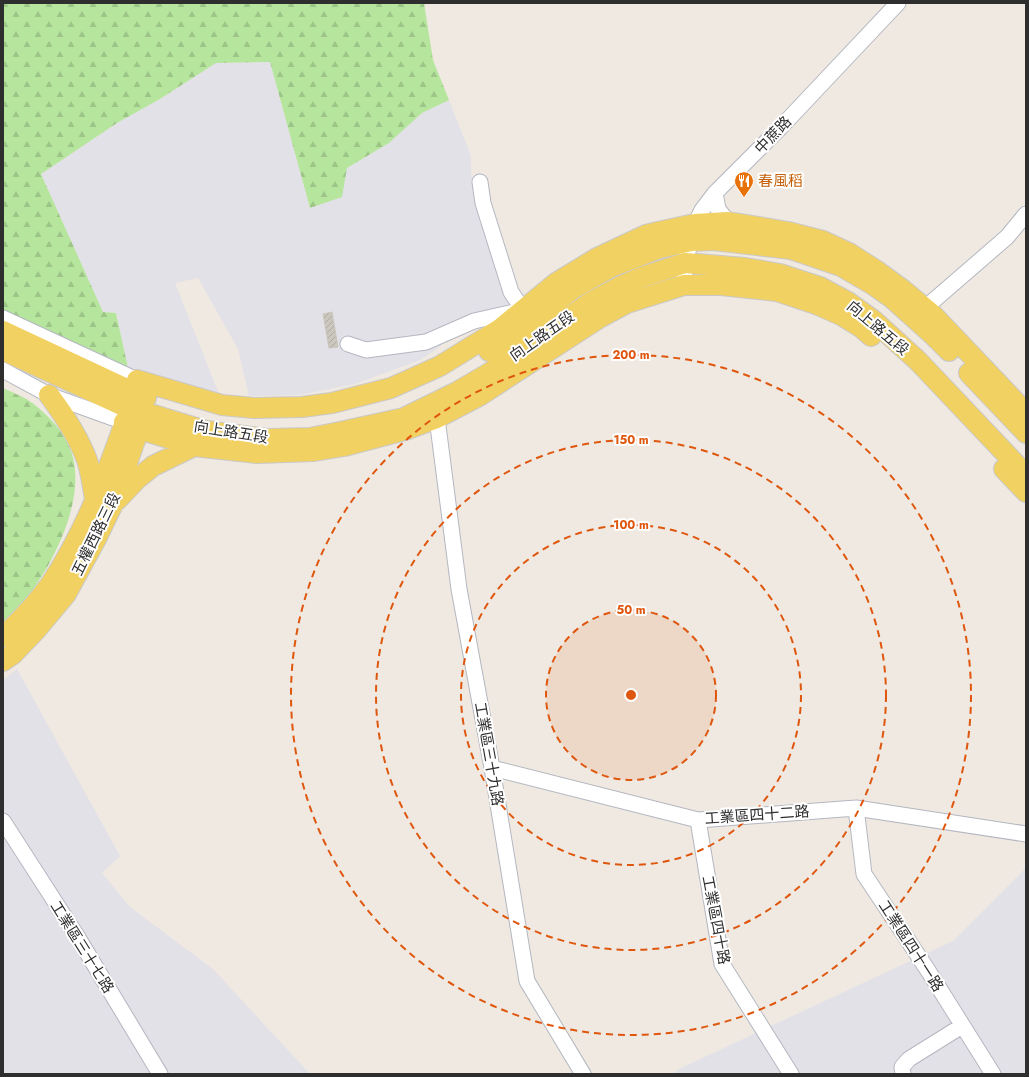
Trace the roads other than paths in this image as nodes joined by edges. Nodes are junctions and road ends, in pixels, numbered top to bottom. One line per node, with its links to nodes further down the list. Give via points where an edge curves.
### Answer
1 (898, 3): 3 (street, 中蔗路)
2 (480, 182): 10 (street, via 511,292)
3 (715, 193): 5 (street, via 718,209); 6 (street, 中蔗路, via 702,210)
4 (1026, 214): 9 (street, via 1007,237)
5 (728, 222): 6 (main road, 向上路五段); 9 (main road, 向上路五段, via 823,241 849,253)
6 (693, 233): 7 (street, 中蔗路); 10 (main road, 向上路五段, via 646,235 597,258 556,283); 17 (main road, 向上路五段, via 611,267 574,288 512,337 446,378 395,399 334,414 282,420 230,420); 20 (main road, 向上路五段, via 714,240 792,249 841,266 872,284 892,298 932,334)
7 (685, 263): 8 (street, 中蔗路); 17 (main road, 向上路五段, via 637,279 591,302 488,374 404,418 310,438 267,439 206,431); 22 (main road, 向上路五段, via 780,274 820,287 848,302 873,320 918,361)
8 (684, 285): 19 (main road, 向上路五段, via 627,303 599,318 479,396); 23 (main road, 向上路五段, via 777,290 841,315 862,328 904,367)
9 (925, 308): 18 (main road, 向上路五段)
10 (523, 310): 13 (street, via 474,321 426,342 366,350); 17 (main road, 向上路五段, via 500,329 440,366 391,388 332,403 302,407 254,408)
11 (3, 318): 17 (street, 向上路五段)
12 (3, 331): 17 (main road, 向上路五段)
13 (348, 344)
14 (3, 350): 17 (main road, 向上路五段)
15 (3, 370): 16 (street, 向上路五段)
16 (49, 395): 17 (street, 向上路五段); 24 (main road, via 70,424)
17 (139, 404): 21 (main road, 向上路五段); 24 (main road, 五權西路三段, via 134,442)
18 (1026, 413)
19 (437, 418): 21 (main road, 向上路五段, via 408,429 314,451 256,453); 27 (street, 工業區三十九路, via 459,588)
20 (1026, 433)
21 (194, 446): 24 (main road, via 153,466)
22 (1026, 475)
23 (1026, 492)
24 (104, 502): 25 (main road, 五權西路三段, via 74,544 49,586 24,617); 26 (main road, 五權西路三段, via 96,540 66,594 36,630)
25 (3, 637)
26 (3, 662)
27 (492, 768): 29 (street, 工業區四十二路); 34 (street, 工業區三十九路, via 527,981)
28 (856, 808): 29 (street, 工業區四十二路); 31 (street, 工業區四十二路); 32 (street, 工業區四十一路, via 864,874)
29 (698, 820): 35 (street, 工業區四十路, via 722,964)
30 (3, 821): 33 (street, 工業區三十七路, via 77,936)
31 (1026, 834)
32 (962, 1026): 36 (street, via 909,1059 902,1067); 37 (street, 工業區四十一路)
33 (160, 1074)
34 (584, 1074)
35 (791, 1074)
36 (903, 1074)
37 (993, 1074)

